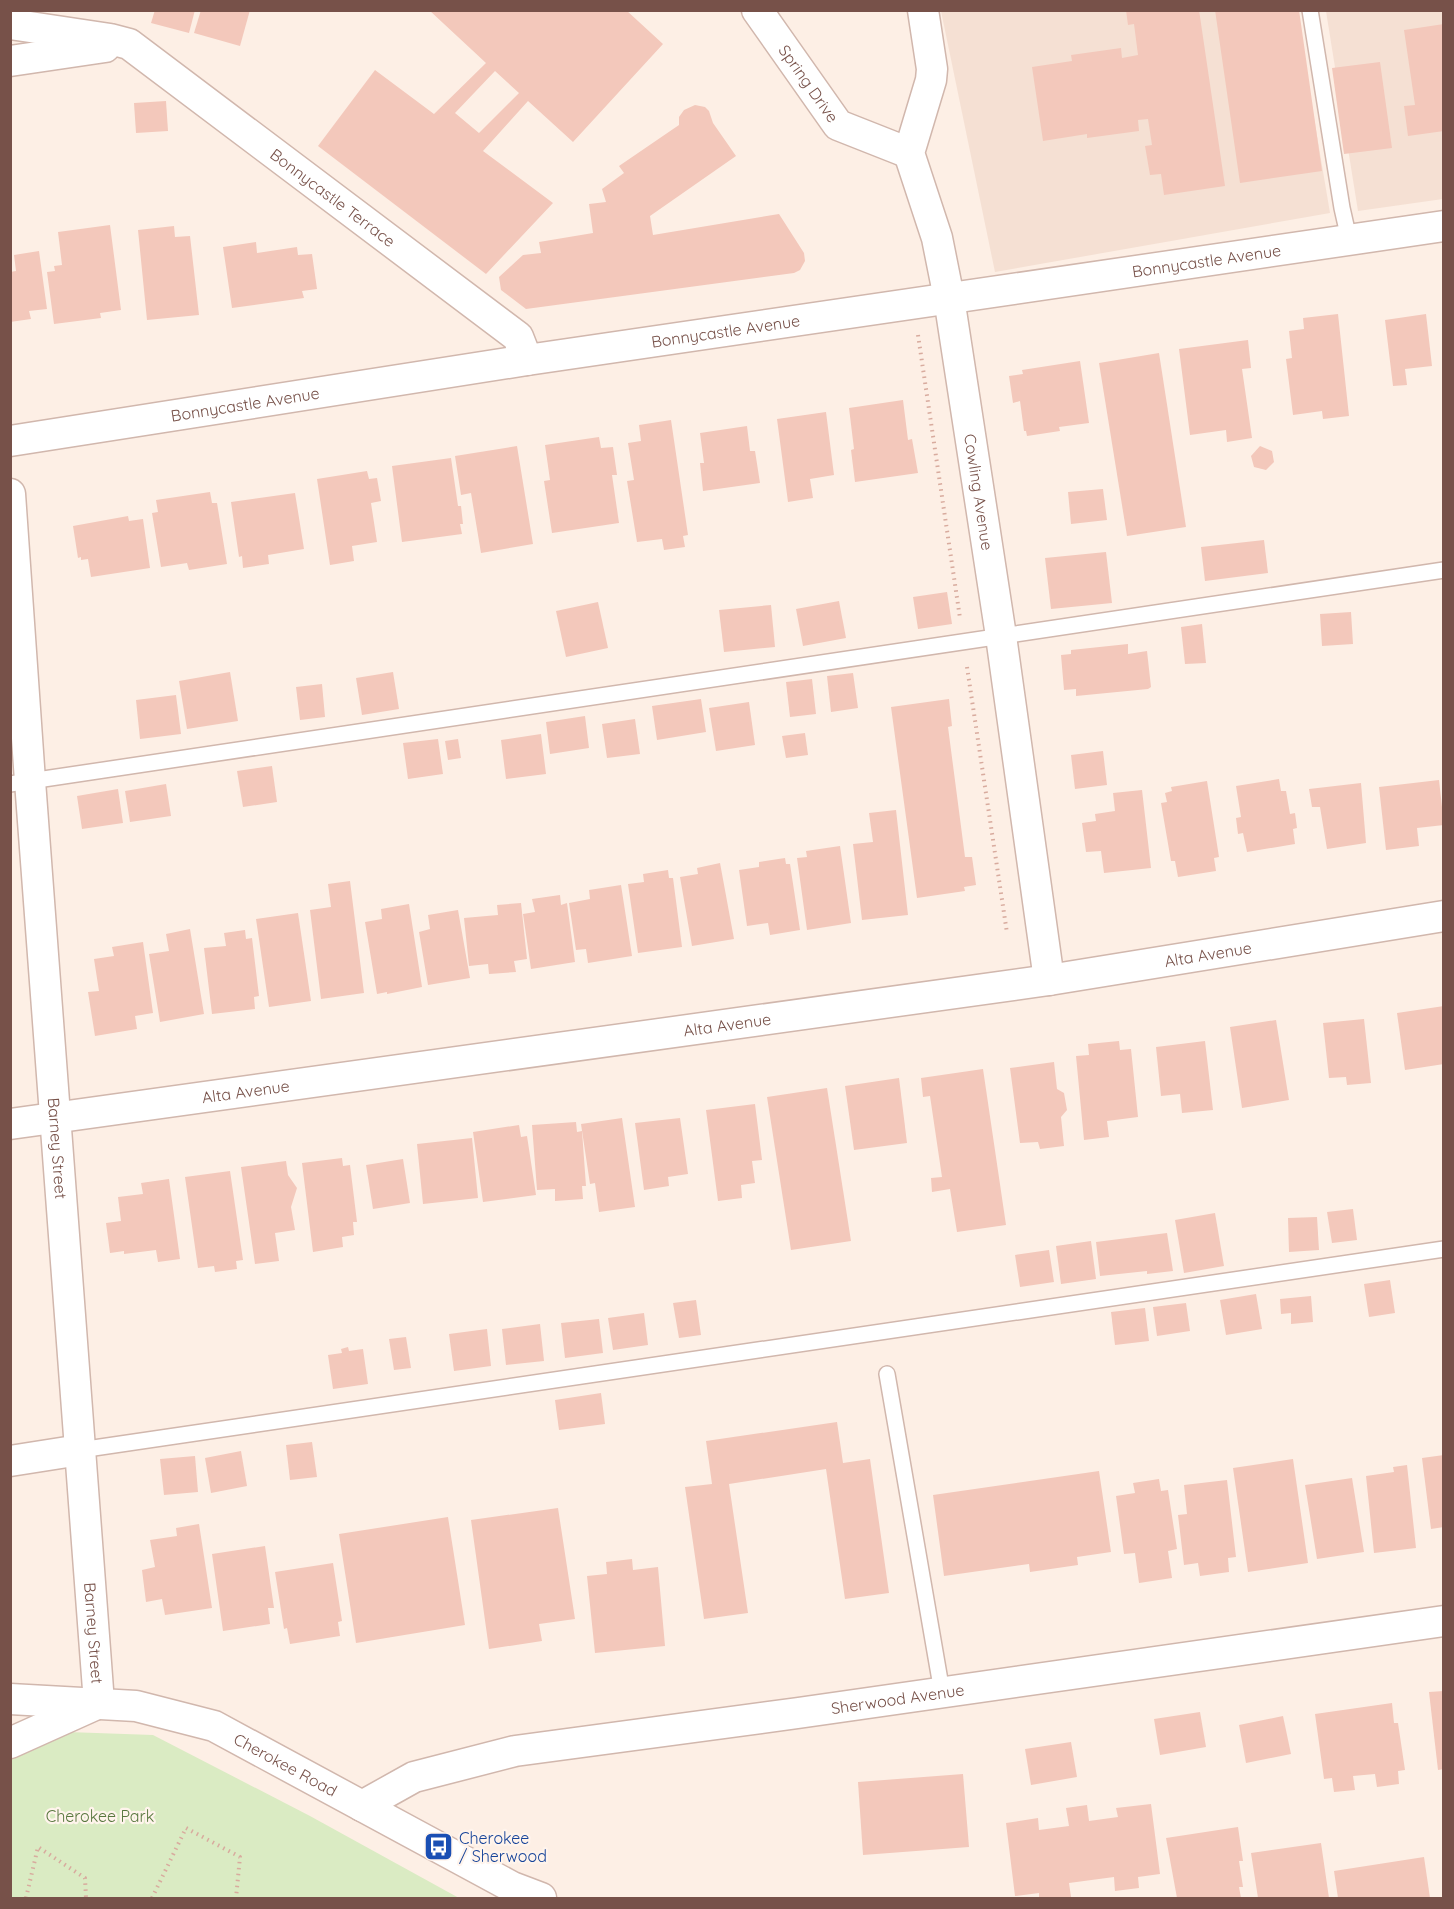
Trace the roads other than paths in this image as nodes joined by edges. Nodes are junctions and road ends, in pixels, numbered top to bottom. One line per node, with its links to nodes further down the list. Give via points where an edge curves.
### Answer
1 (757, 10): 7 (street, Spring Drive, via 838,125)
2 (923, 10): 7 (street, via 932,80)
3 (1310, 10): 9 (lane)
4 (10, 24): 5 (street, Bonnycastle Terrace)
5 (129, 44): 6 (street); 11 (street, Bonnycastle Terrace, via 518,337)
6 (10, 61)
7 (909, 153): 10 (street, Cowling Avenue, via 937,238)
8 (1443, 226): 9 (street, Bonnycastle Avenue)
9 (1349, 239): 10 (street, Bonnycastle Avenue)
10 (949, 298): 11 (street, Bonnycastle Avenue); 15 (street, Cowling Avenue)
11 (527, 360): 12 (street, Bonnycastle Avenue)
12 (10, 441)
13 (10, 494): 16 (street, Barney Street)
14 (1443, 570): 15 (lane)
15 (1001, 636): 16 (lane); 18 (street, Cowling Avenue)
16 (20, 783): 19 (street, Barney Street)
17 (1443, 916): 18 (street, Alta Avenue)
18 (1048, 980): 19 (street, Alta Avenue)
19 (55, 1118): 20 (street, Alta Avenue); 23 (street, Barney Street)
20 (10, 1124)
21 (1443, 1249): 23 (lane)
22 (887, 1374): 26 (lane)
23 (80, 1449): 24 (street); 28 (street, Barney Street)
24 (10, 1461)
25 (1443, 1622): 26 (street, Sherwood Avenue)
26 (942, 1692): 30 (street, Sherwood Avenue, via 515,1751 414,1777)
27 (10, 1699): 28 (street, Cherokee Road)
28 (99, 1703): 29 (street, Barney Street); 30 (street, Cherokee Road, via 136,1706 214,1726)
29 (10, 1743)
30 (362, 1806): 31 (street, Cherokee Road)
31 (541, 1899)

